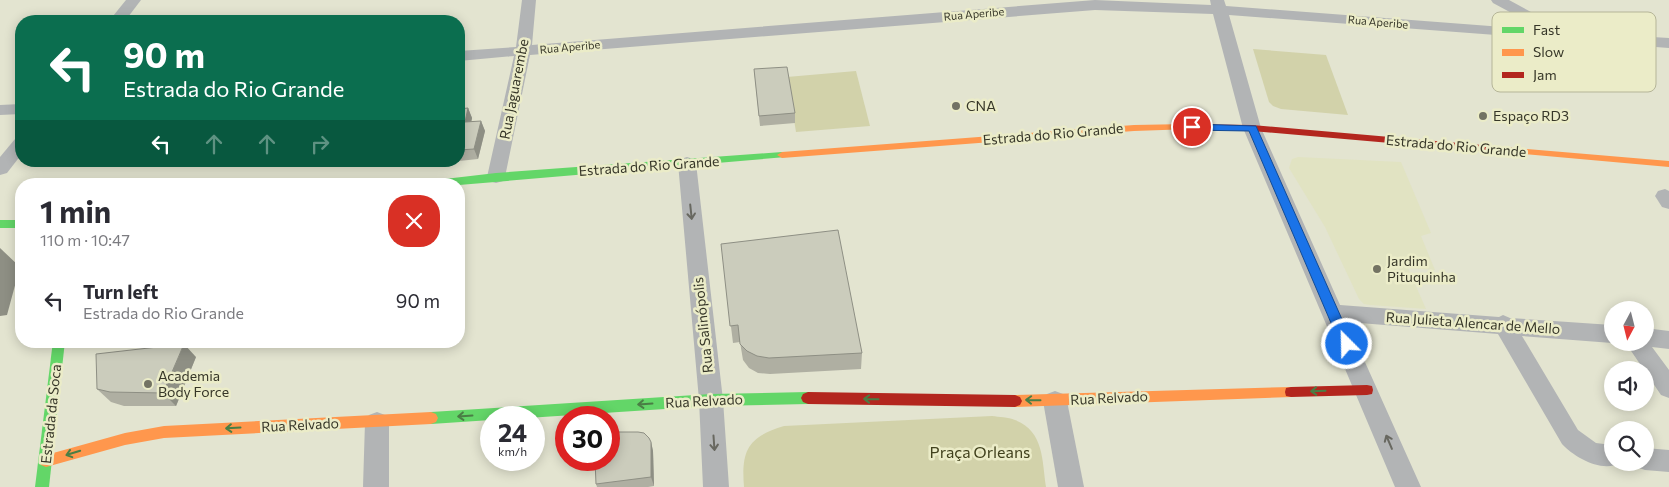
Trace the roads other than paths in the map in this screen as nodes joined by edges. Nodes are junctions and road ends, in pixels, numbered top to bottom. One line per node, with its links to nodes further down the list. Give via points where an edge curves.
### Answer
1 (134, 0): 6 (street)
2 (529, 0): 10 (street, Rua Jaguarembe)
3 (1498, 0): 5 (street)
4 (1218, 5): 7 (street, Rua Aperibe); 10 (street, Rua Aperibe, via 1095,5); 14 (street)
5 (1520, 12)
6 (122, 15)
7 (1492, 30)
8 (1656, 42): 9 (street, Rua Aperibe)
9 (1669, 43)
10 (523, 51): 11 (street, Rua Aperibe); 19 (street, Rua Jaguarembe)
11 (465, 56)
12 (15, 109): 13 (street)
13 (0, 110)
14 (1252, 128): 16 (main road, Estrada do Rio Grande, via 1134,128); 17 (main road, Estrada do Rio Grande); 23 (street)
15 (15, 150): 18 (street)
16 (686, 163): 19 (main road, Estrada do Rio Grande); 32 (street, Rua Salinópolis, one-way to 32)
17 (1669, 164)
18 (0, 169)
19 (496, 177): 20 (main road, Estrada do Rio Grande)
20 (465, 181)
21 (0, 224): 22 (main road)
22 (15, 224)
23 (1333, 313): 24 (street, Rua Julieta Alencar de Mello); 31 (street)
24 (1503, 324): 25 (street, Rua Julieta Alencar de Mello); 35 (street, via 1570,437 1588,451)
25 (1604, 333)
26 (1654, 338): 27 (street)
27 (1669, 340)
28 (58, 348): 37 (main road, Estrada da Soca)
29 (1642, 351): 30 (street)
30 (1669, 388)
31 (1367, 390): 33 (main road, Rua Relvado, one-way to 33); 43 (street, one-way to 31)
32 (711, 400): 33 (main road, Rua Relvado, one-way to 32); 34 (main road, Rua Relvado, one-way to 34); 41 (street, Rua Salinópolis, one-way to 41)
33 (1055, 401): 42 (street)
34 (376, 422): 37 (main road, Rua Relvado, one-way to 37, via 164,432 125,439); 40 (street)
35 (1604, 454)
36 (1654, 460): 38 (street)
37 (46, 461): 39 (main road, Estrada da Soca)
38 (1669, 461)
39 (42, 487)
40 (376, 487)
41 (716, 487)
42 (1071, 487)
43 (1408, 487)

